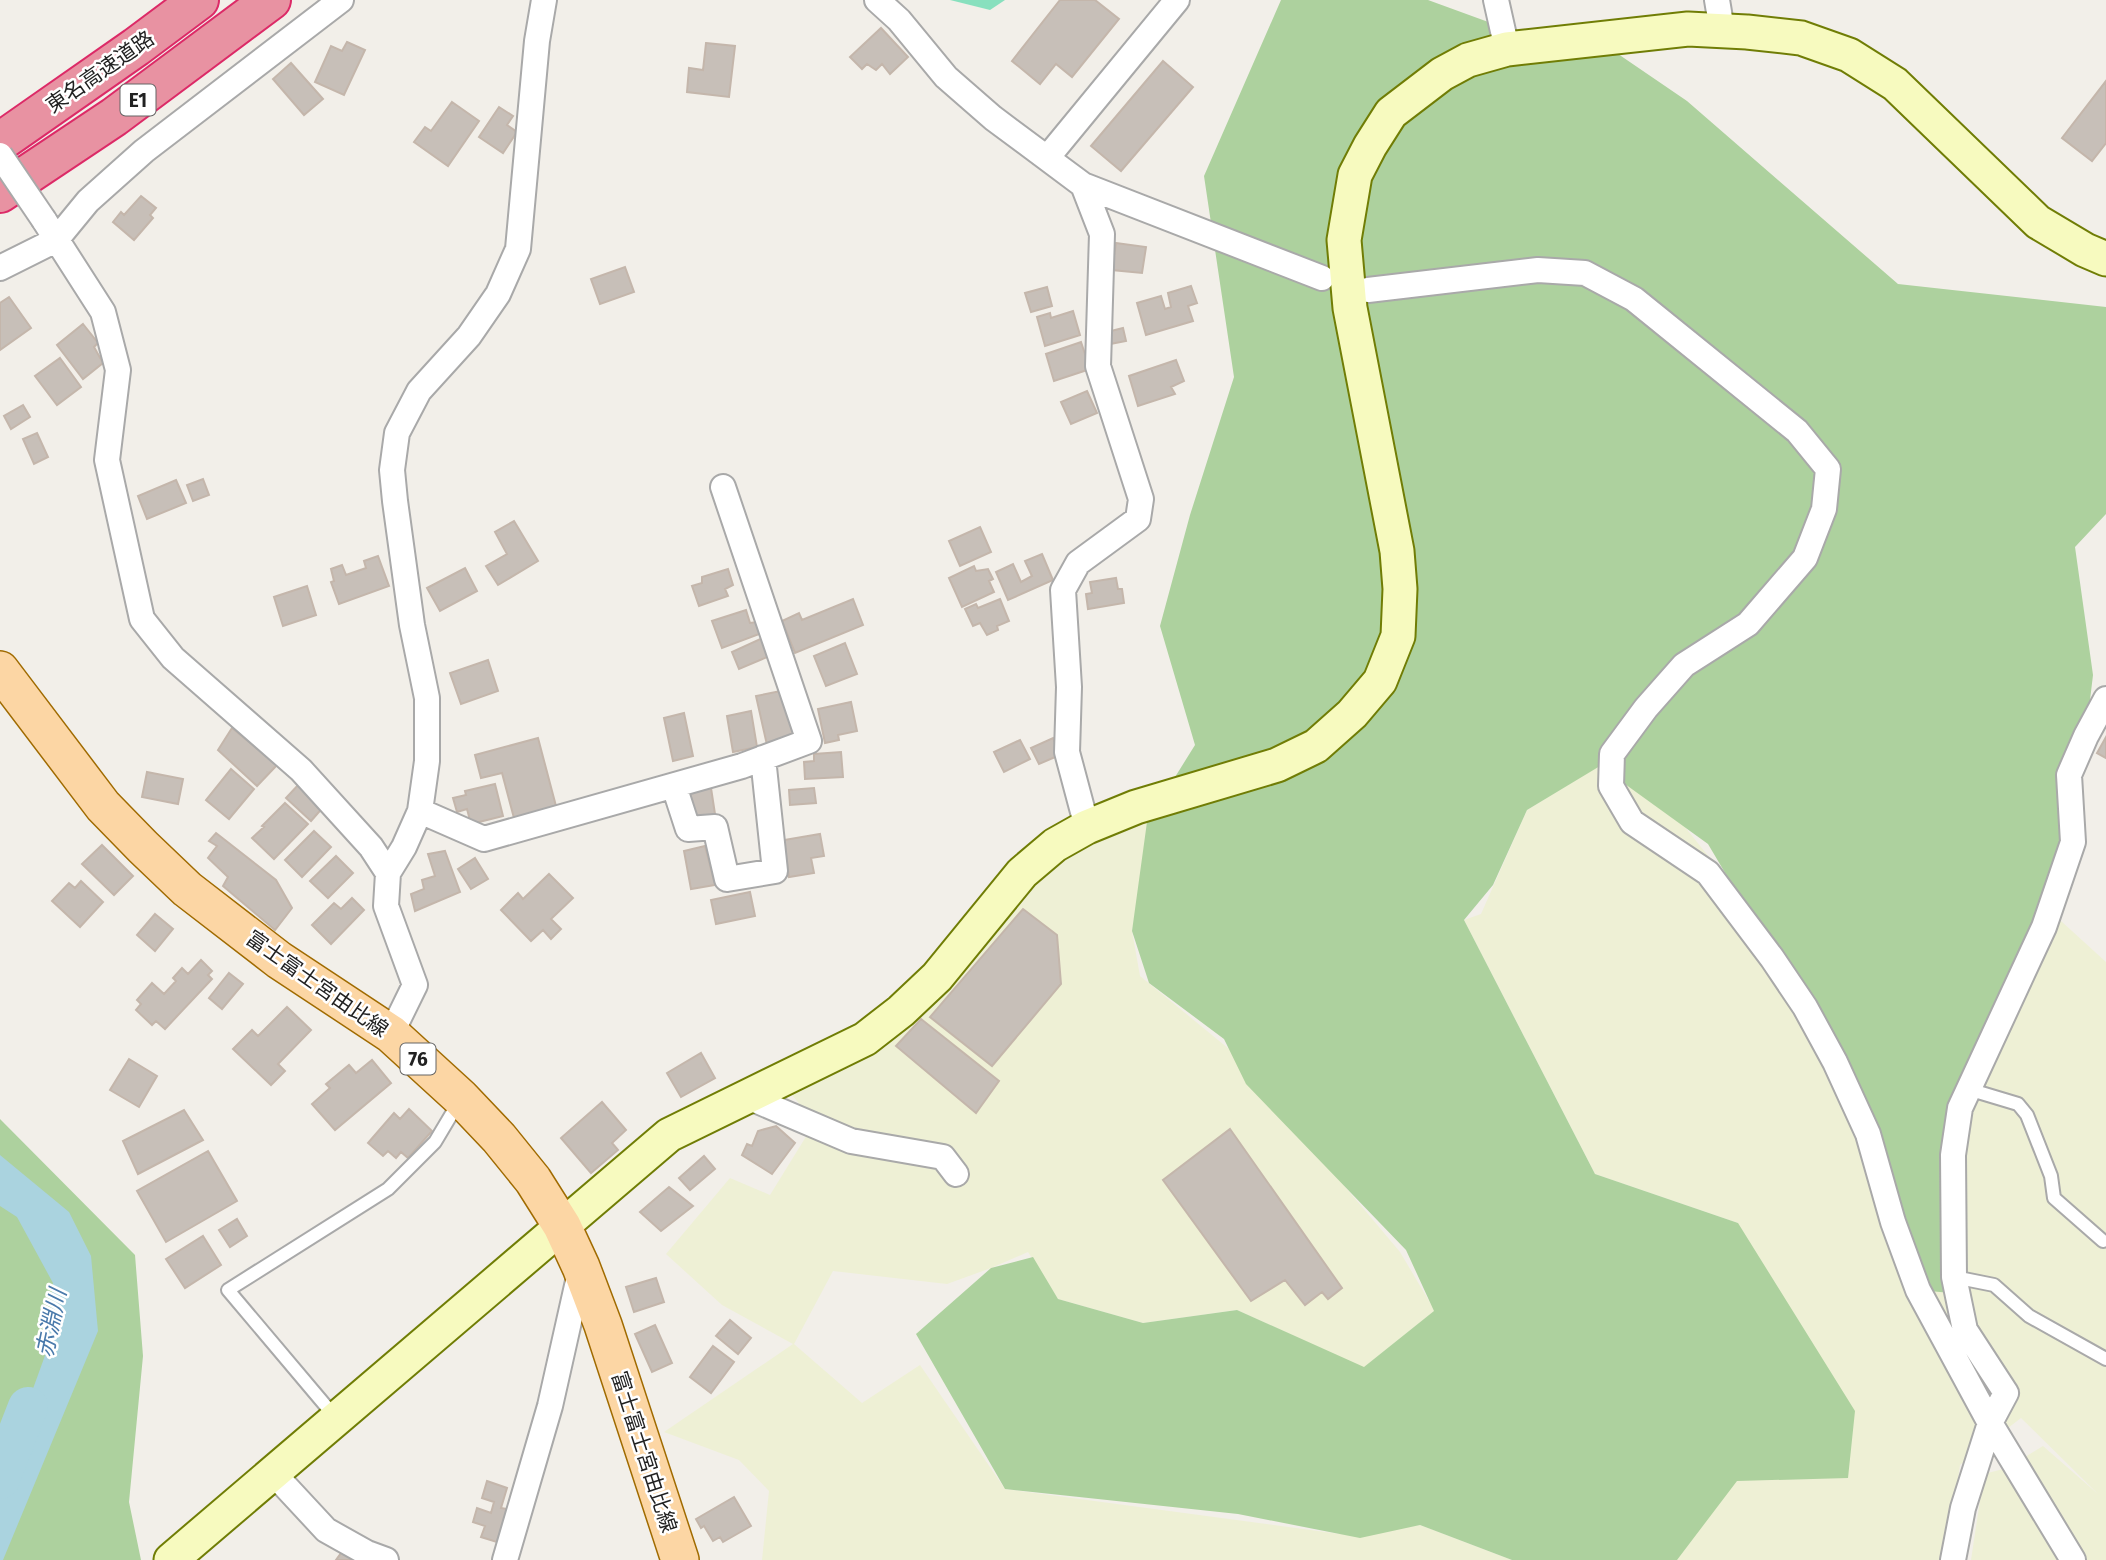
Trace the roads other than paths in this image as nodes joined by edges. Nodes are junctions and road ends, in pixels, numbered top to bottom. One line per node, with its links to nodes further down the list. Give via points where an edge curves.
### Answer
1 (199, 0): 10 (highway, 東名高速道路 / E1)
2 (271, 0): 14 (highway, 東名高速道路 / E1, via 114,117)
3 (341, 0): 15 (street, via 144,151)
4 (544, 0): 25 (street, via 517,249 498,294 469,336 419,391 397,433 395,500 427,698 427,761)
5 (877, 0): 12 (street, via 946,77)
6 (1177, 0): 12 (street)
7 (1496, 0): 9 (street)
8 (1719, 15): 9 (street, via 1688,29); 16 (street, via 1849,55 1895,84 2038,222)
9 (1507, 49): 26 (street, via 1468,60 1442,74 1391,113 1355,175 1344,240 1350,308 1397,551 1400,589 1398,636 1380,681 1316,746 1277,765 1136,807)
10 (0, 142)
11 (0, 155): 15 (street, bridge)
12 (1047, 158): 13 (street)
13 (1083, 186): 18 (street); 26 (street, via 1102,234 1098,366 1141,499 1138,519 1078,564 1063,590 1069,687 1067,752)
14 (0, 193)
15 (50, 230): 17 (street); 27 (street, via 103,312 118,370 107,460 142,619 173,658 302,770 371,847)
16 (2106, 259)
17 (0, 268)
18 (1322, 278)
19 (1368, 290): 39 (street, via 1538,270 1585,273 1634,299 1797,431 1828,469 1824,509 1805,558 1748,624 1684,665 1646,708 1612,754 1611,786 1632,822 1708,873 1805,1007 1868,1134 1918,1290)
20 (723, 487): 23 (street, via 809,741)
21 (0, 670): 28 (main road, 富士富士宮由比線 / 76, via 103,806 187,889 279,960)
22 (2106, 699): 29 (street, via 2069,775 2073,842 2050,911)
23 (763, 758): 24 (street); 24 (street, via 775,871 727,879 715,827 688,829)
24 (674, 786): 25 (street, via 484,839)
25 (420, 811): 27 (street)
26 (1087, 827): 30 (street, via 1055,845 1023,873 937,977 866,1039)
27 (388, 873): 28 (street, via 386,906 415,985)
28 (390, 1034): 31 (main road, 富士富士宮由比線 / 76)
29 (1968, 1089): 34 (lane, via 2018,1104 2027,1115 2051,1176 2054,1198); 36 (street, via 1960,1108 1953,1155)
30 (748, 1097): 32 (street, via 851,1142 943,1157); 33 (street, via 669,1135)
31 (461, 1098): 33 (main road, 富士富士宮由比線 / 76, via 533,1180); 38 (lane, via 435,1142 388,1189 228,1290)
32 (956, 1174)
33 (562, 1226): 35 (main road, 富士富士宮由比線 / 76); 38 (street)
34 (2104, 1241)
35 (582, 1267): 43 (street, via 550,1406); 44 (main road, 富士富士宮由比線 / 76)
36 (1954, 1277): 37 (lane, via 1994,1285 2029,1316); 39 (street, via 1965,1331 2006,1393)
37 (2106, 1359)
38 (337, 1418): 40 (street)
39 (1990, 1423): 45 (street, via 1963,1508); 46 (street)
40 (274, 1474): 41 (street); 42 (street, via 326,1530)
41 (171, 1560)
42 (386, 1560)
43 (505, 1560)
44 (680, 1560)
45 (1953, 1560)
46 (2073, 1560)

